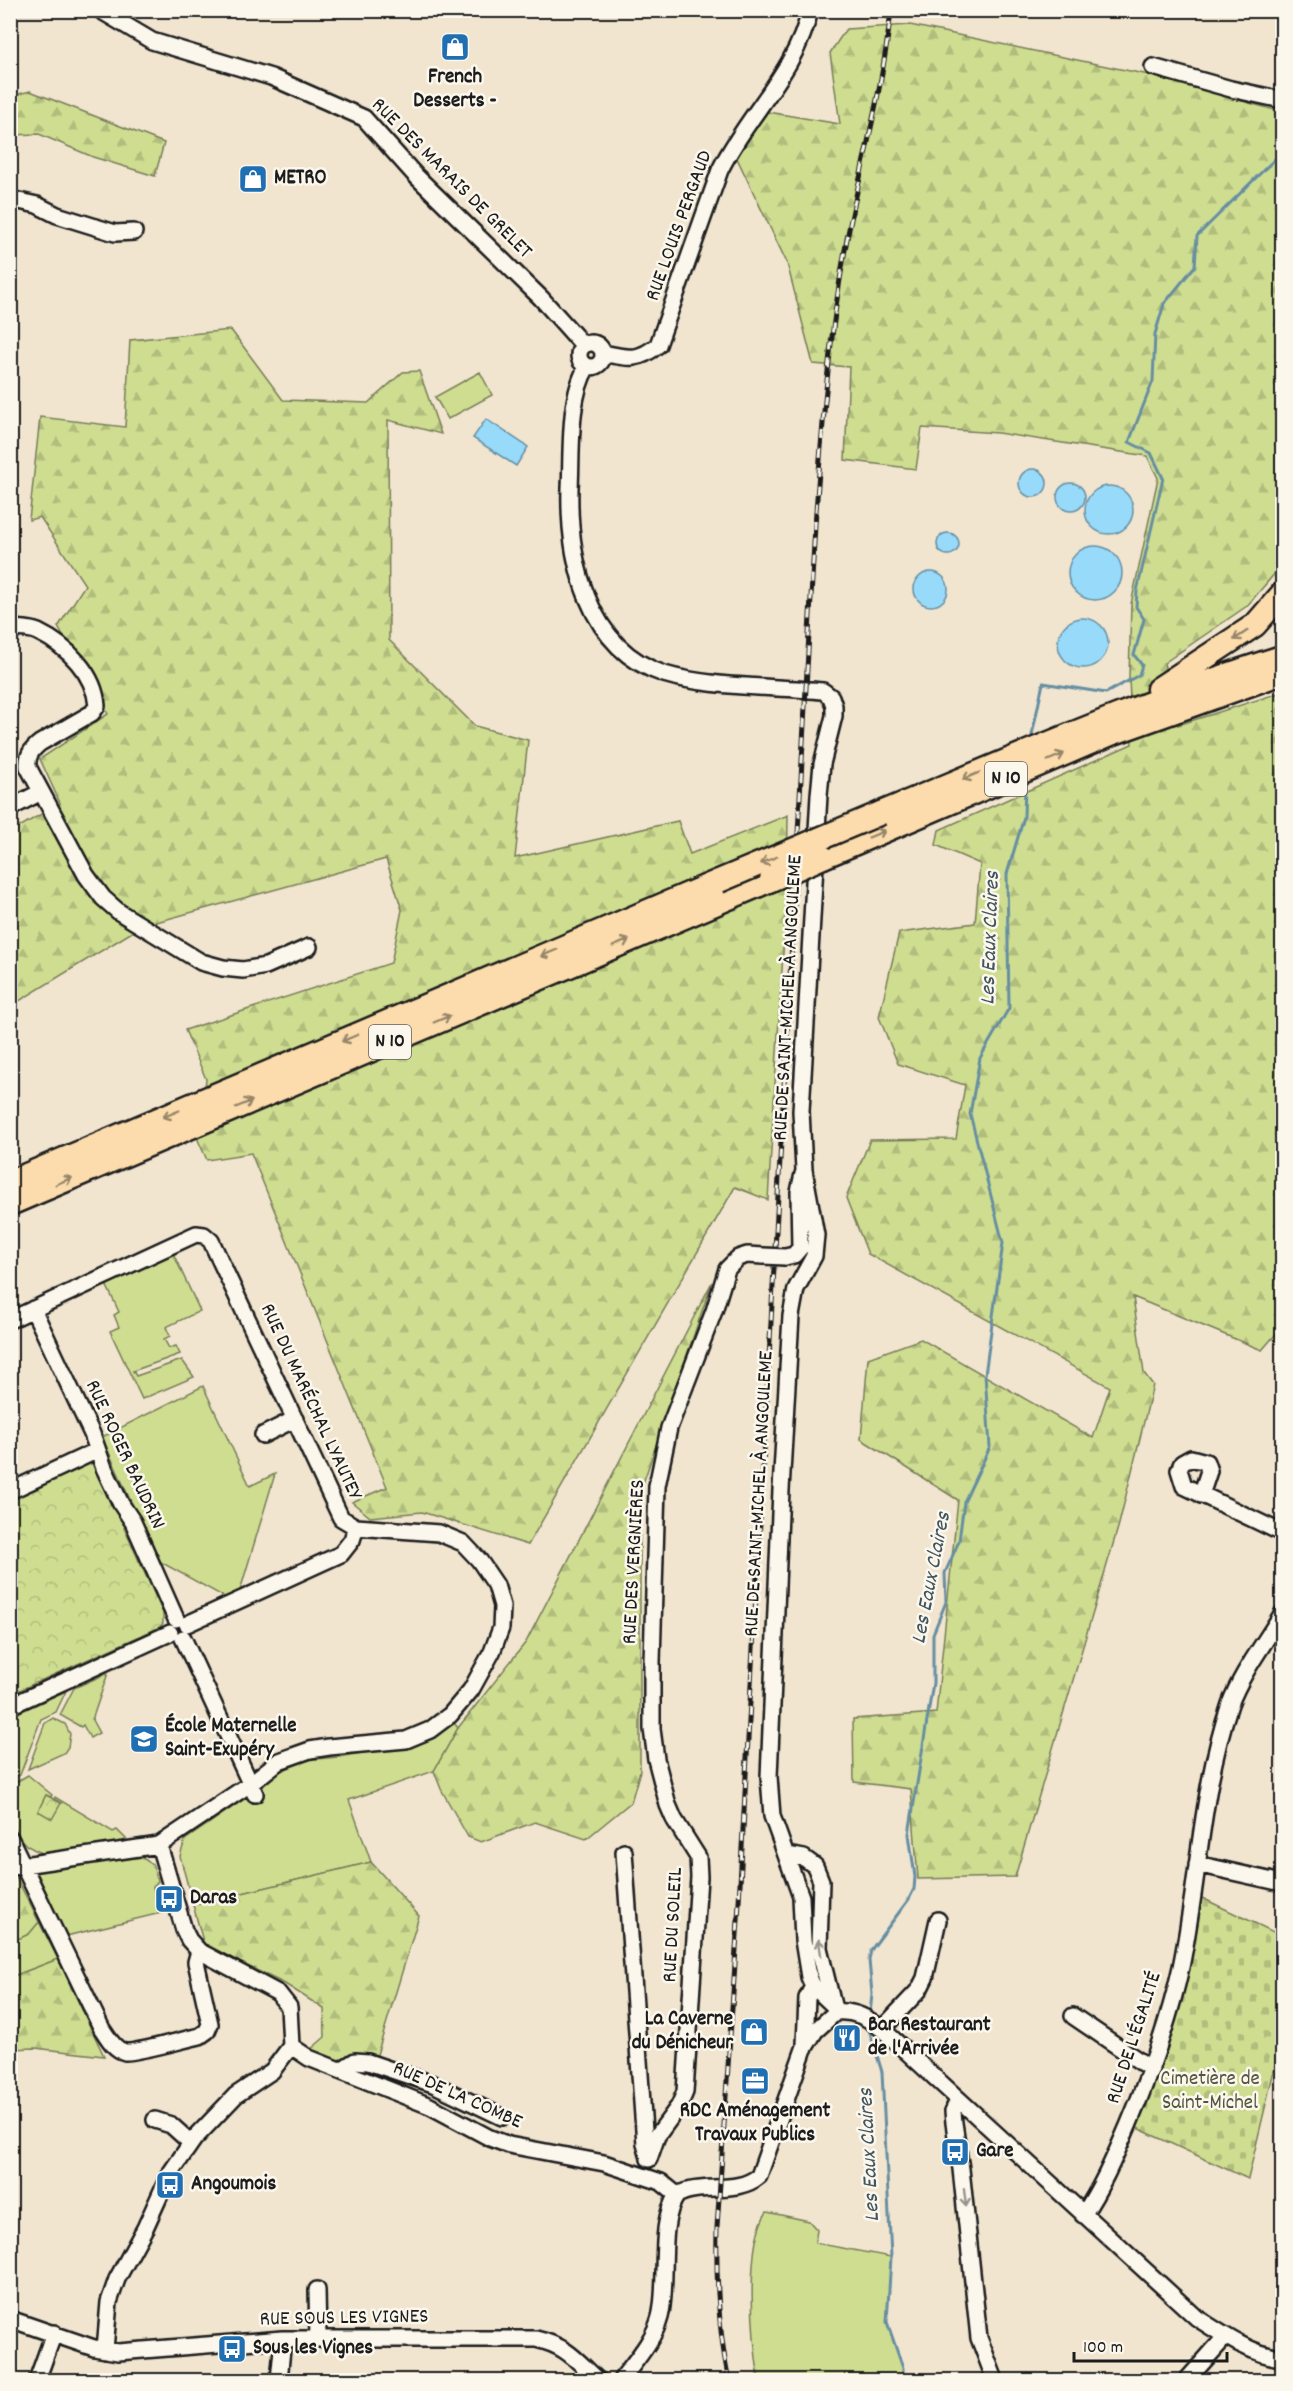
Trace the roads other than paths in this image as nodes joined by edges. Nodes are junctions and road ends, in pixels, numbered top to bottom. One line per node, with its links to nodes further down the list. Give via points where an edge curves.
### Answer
1 (100, 10): 7 (street, RUE DES MARAIS DE GRELET, via 152,41 271,77 364,118)
2 (810, 10): 8 (street, RUE LOUIS PERGAUD, via 806,26 776,84 732,146 720,170 658,345 640,357)
3 (1153, 67): 4 (street)
4 (1282, 100)
5 (10, 199): 6 (street, via 116,233)
6 (134, 232)
7 (583, 345): 8 (street, via 593,343); 9 (street, via 578,357)
8 (603, 353): 9 (street, via 598,365)
9 (587, 367): 18 (street, RUE DE SAINT-MICHEL À ANGOULEME, via 576,396 570,513 579,573 598,621 635,659 662,673 703,682 823,691 834,706 819,795 801,1111)
10 (1282, 594): 14 (highway, one-way to 14, via 1255,625)
11 (10, 628): 15 (street, via 38,632 74,657 96,697 97,706 92,713 40,743 29,754 28,767)
12 (1282, 657): 14 (highway, N 10)
13 (1282, 672): 20 (highway, N 10, one-way to 13, bridge, via 1111,734)
14 (1122, 713): 19 (highway, N 10, one-way to 19, bridge)
15 (40, 792): 16 (street); 17 (street, via 103,898 201,962 243,970 266,966)
16 (10, 808)
17 (309, 947)
18 (804, 1170): 34 (street, RUE DES VERGNIÈRES, bridge, via 798,1192 800,1248 785,1257 747,1255 727,1269 669,1428 657,1486 652,1729 668,1804); 38 (street, RUE DE SAINT-MICHEL À ANGOULEME, via 816,1235 814,1256 796,1289 789,1335 769,1777 772,1816)
19 (10, 1182)
20 (10, 1204)
21 (33, 1309): 22 (street); 23 (street, RUE DU MARÉCHAL LYAUTEY, via 196,1234 204,1235 211,1241); 25 (street, RUE ROGER BAUDRIN, via 92,1434)
22 (10, 1320)
23 (295, 1419): 24 (street); 28 (street, RUE DU MARÉCHAL LYAUTEY, via 341,1518)
24 (263, 1435)
25 (96, 1451): 26 (street); 31 (street, RUE ROGER BAUDRIN, via 133,1522)
26 (10, 1491)
27 (1201, 1494): 29 (street)
28 (356, 1527): 31 (street, via 341,1554); 33 (street, RUE DU MARÉCHAL LYAUTEY, via 439,1533 463,1543 496,1585 502,1606 501,1628 492,1652 471,1690 450,1715 430,1730 406,1740 302,1752 279,1761)
29 (1282, 1533)
30 (1282, 1614): 39 (street, RUE DE L'ÉGALITÉ, via 1231,1702 1212,1767)
31 (179, 1629): 32 (street); 33 (street)
32 (10, 1706)
33 (253, 1789): 36 (street, RUE DU MARÉCHAL LYAUTEY)
34 (682, 1832): 56 (street, RUE DU SOLEIL, via 698,1857 699,1877 685,2092 657,2136)
35 (10, 1838): 40 (street)
36 (159, 1845): 40 (street, RUE DU MARÉCHAL LYAUTEY); 43 (street, via 184,1930)
37 (624, 1852): 56 (street)
38 (787, 1855): 44 (street, RUE DE SAINT-MICHEL À ANGOULEME, via 801,1897 806,1964); 45 (street, one-way to 38, via 819,1948 821,1881 815,1866 804,1858)
39 (1197, 1864): 41 (street); 50 (street, RUE DE L'ÉGALITÉ, via 1181,1967)
40 (17, 1865): 43 (street, via 102,2029 125,2052 200,2036 207,2031 210,2024 196,1962)
41 (1282, 1884)
42 (938, 1920): 47 (street, via 919,1990 911,2001)
43 (199, 1951): 48 (street, via 278,1993 289,2007)
44 (813, 1986): 45 (street); 49 (street, via 807,1998)
45 (834, 2008): 47 (street); 49 (street)
46 (1073, 2016): 50 (street)
47 (872, 2022): 52 (street)
48 (291, 2046): 51 (street, RUE DE LA COMBE, via 309,2058); 55 (street, via 272,2071 236,2095)
49 (804, 2049): 58 (street, via 759,2176 743,2184)
50 (1151, 2069): 59 (street, RUE DE L'ÉGALITÉ, via 1101,2189)
51 (341, 2070): 53 (street, via 355,2061 368,2062 433,2084); 57 (street, RUE DE LA COMBE, via 429,2106 509,2145 604,2163)
52 (958, 2100): 59 (street); 72 (street, one-way to 72, via 953,2111 954,2123 979,2338)
53 (502, 2117)
54 (155, 2120): 55 (street, via 171,2125)
55 (191, 2143): 66 (street, via 169,2175 117,2279 109,2302)
56 (649, 2159): 57 (street)
57 (649, 2178): 58 (street, RUE DE LA COMBE, via 670,2187)
58 (677, 2195): 71 (street, via 669,2209 658,2322)
59 (1083, 2215): 63 (street, via 1175,2300)
60 (317, 2290): 64 (street)
61 (10, 2319): 62 (street, RUE SOUS LES VIGNES)
62 (54, 2333): 66 (street, RUE SOUS LES VIGNES); 68 (street)
63 (1226, 2336): 67 (street, via 1262,2354); 73 (street)
64 (318, 2339): 65 (street, RUE SOUS LES VIGNES); 70 (street, RUE SOUS LES VIGNES, via 536,2339 569,2353)
65 (283, 2340): 66 (street, RUE SOUS LES VIGNES); 69 (street)
66 (105, 2350)
67 (1282, 2358)
68 (37, 2380)
69 (279, 2380)
70 (598, 2380)
71 (621, 2380)
72 (995, 2380)
73 (1187, 2380)

